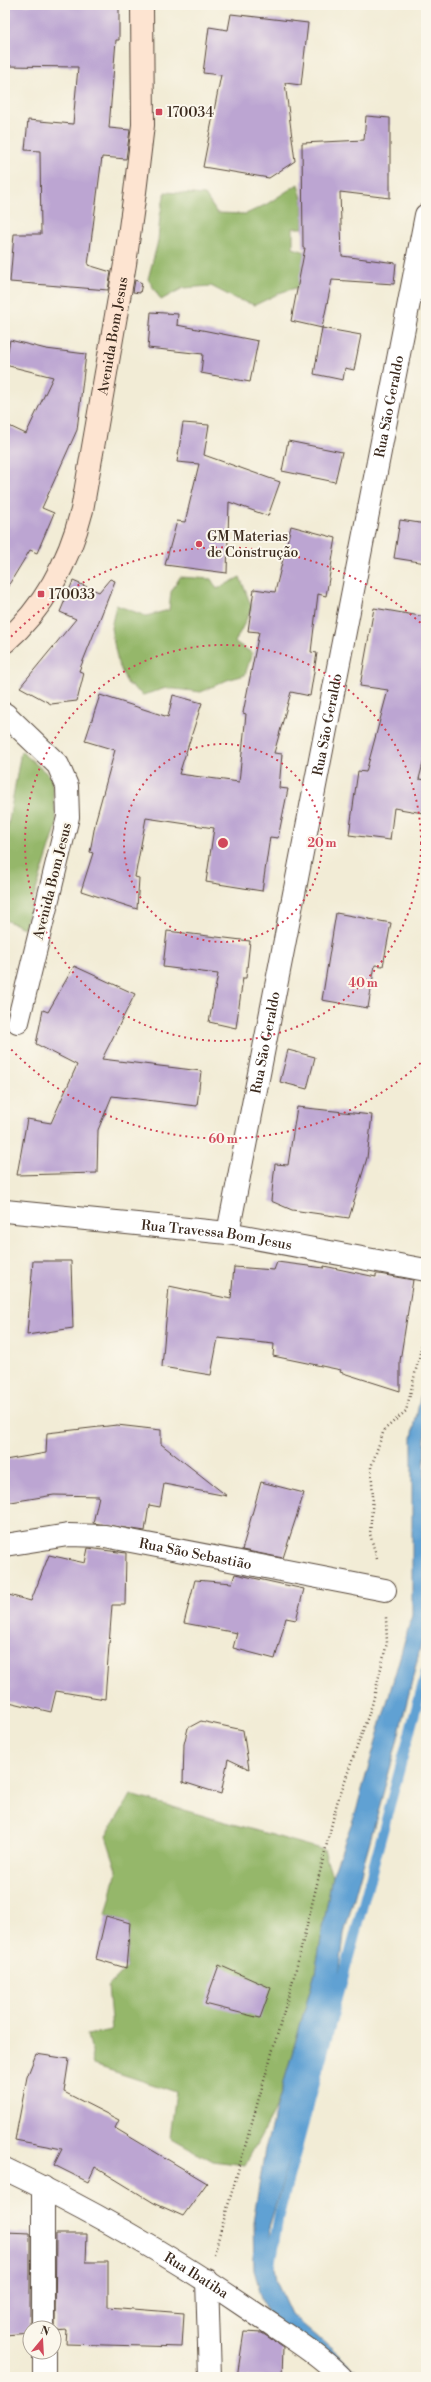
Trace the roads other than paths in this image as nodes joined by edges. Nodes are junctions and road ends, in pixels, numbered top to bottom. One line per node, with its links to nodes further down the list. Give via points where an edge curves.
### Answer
1 (142, 5): 3 (main road, Avenida Bom Jesus, via 143,125 138,170 125,264 82,510 64,567 43,603)
2 (426, 215): 7 (street, Rua São Geraldo)
3 (5, 642)
4 (5, 714): 5 (street, Avenida Bom Jesus, via 58,765 67,786 68,817)
5 (18, 1022)
6 (5, 1211): 7 (street, Rua Travessa Bom Jesus)
7 (228, 1233): 8 (street, Rua Travessa Bom Jesus)
8 (426, 1270)
9 (5, 1545): 10 (street, Rua São Sebastião, via 68,1535 105,1536)
10 (385, 1590)
11 (5, 2169): 12 (street, Rua Ibatiba)
12 (43, 2187): 13 (street, Rua Ibatiba, via 155,2248); 14 (street)
13 (207, 2280): 17 (street); 18 (street, Rua Ibatiba, via 312,2352)
14 (43, 2320)
15 (44, 2360): 16 (street)
16 (44, 2377)
17 (210, 2377)
18 (341, 2377)

